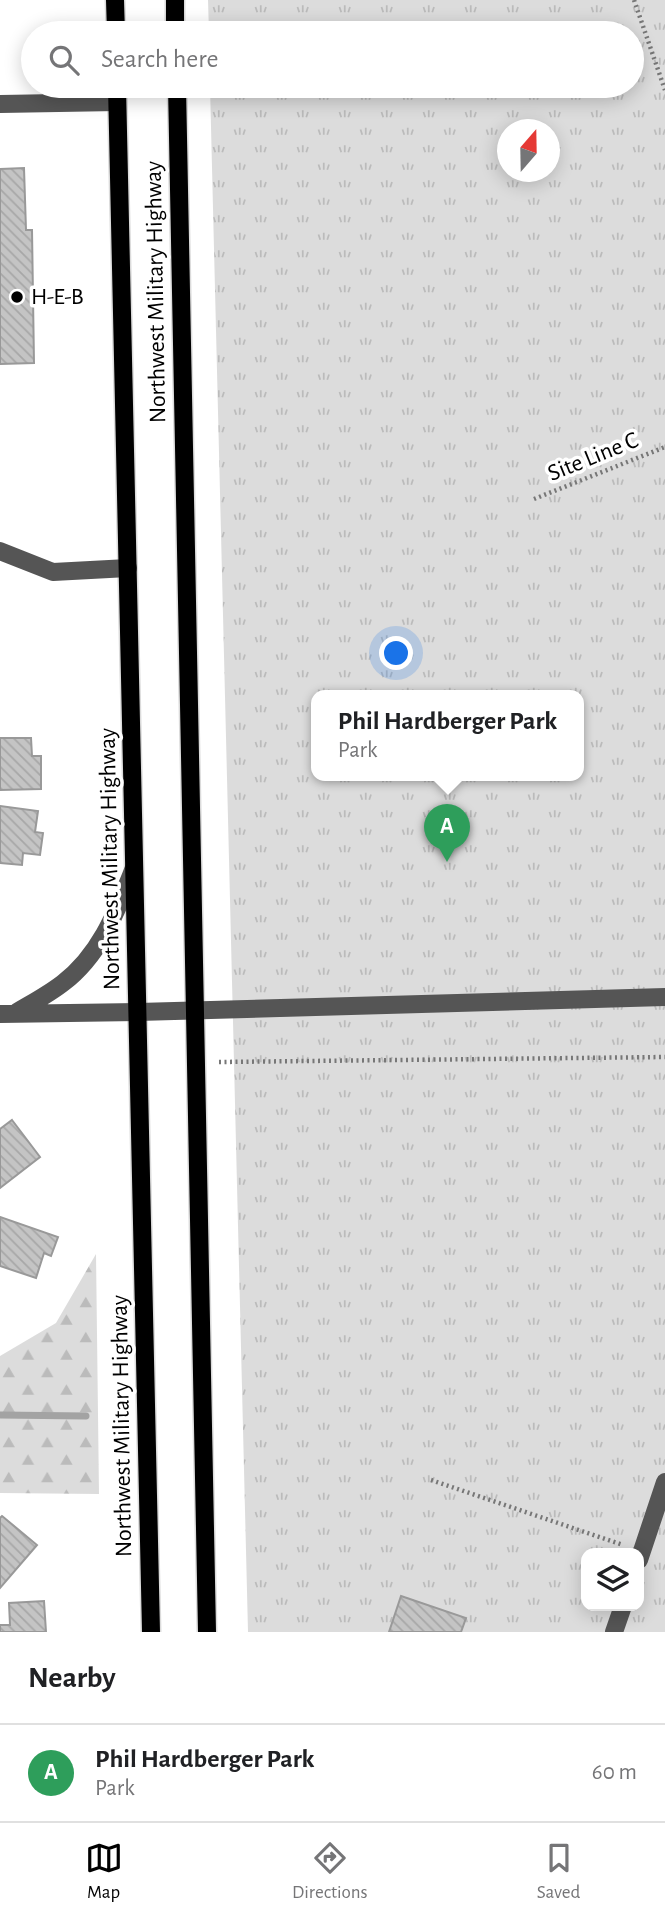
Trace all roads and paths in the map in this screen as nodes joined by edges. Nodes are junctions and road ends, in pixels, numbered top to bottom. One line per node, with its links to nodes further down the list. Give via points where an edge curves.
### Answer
1 (115, 0): 4 (main road)
2 (175, 0): 5 (main road)
3 (634, 0): 6 (path)
4 (116, 21)
5 (176, 21)
6 (641, 21)
7 (644, 29): 8 (path)
8 (665, 90)
9 (70, 98): 12 (street)
10 (117, 98): 16 (main road, Northwest Military Highway)
11 (177, 98): 19 (main road, Northwest Military Highway)
12 (0, 104)
13 (665, 447): 14 (path, Site Line C)
14 (534, 499)
15 (0, 551): 16 (street, via 53,572)
16 (128, 568): 17 (main road, Northwest Military Highway)
17 (134, 868): 20 (main road, Northwest Military Highway); 21 (street, via 111,924 88,960 63,983)
18 (665, 997): 19 (street)
19 (195, 1009): 20 (street); 30 (main road, Northwest Military Highway)
20 (138, 1012): 21 (street); 29 (main road, Northwest Military Highway)
21 (8, 1014)
22 (665, 1056): 23 (path)
23 (219, 1062)
24 (431, 1480): 26 (path)
25 (665, 1482): 27 (street)
26 (620, 1548)
27 (642, 1548)
28 (621, 1611): 31 (street)
29 (151, 1632)
30 (207, 1632)
31 (614, 1632)

